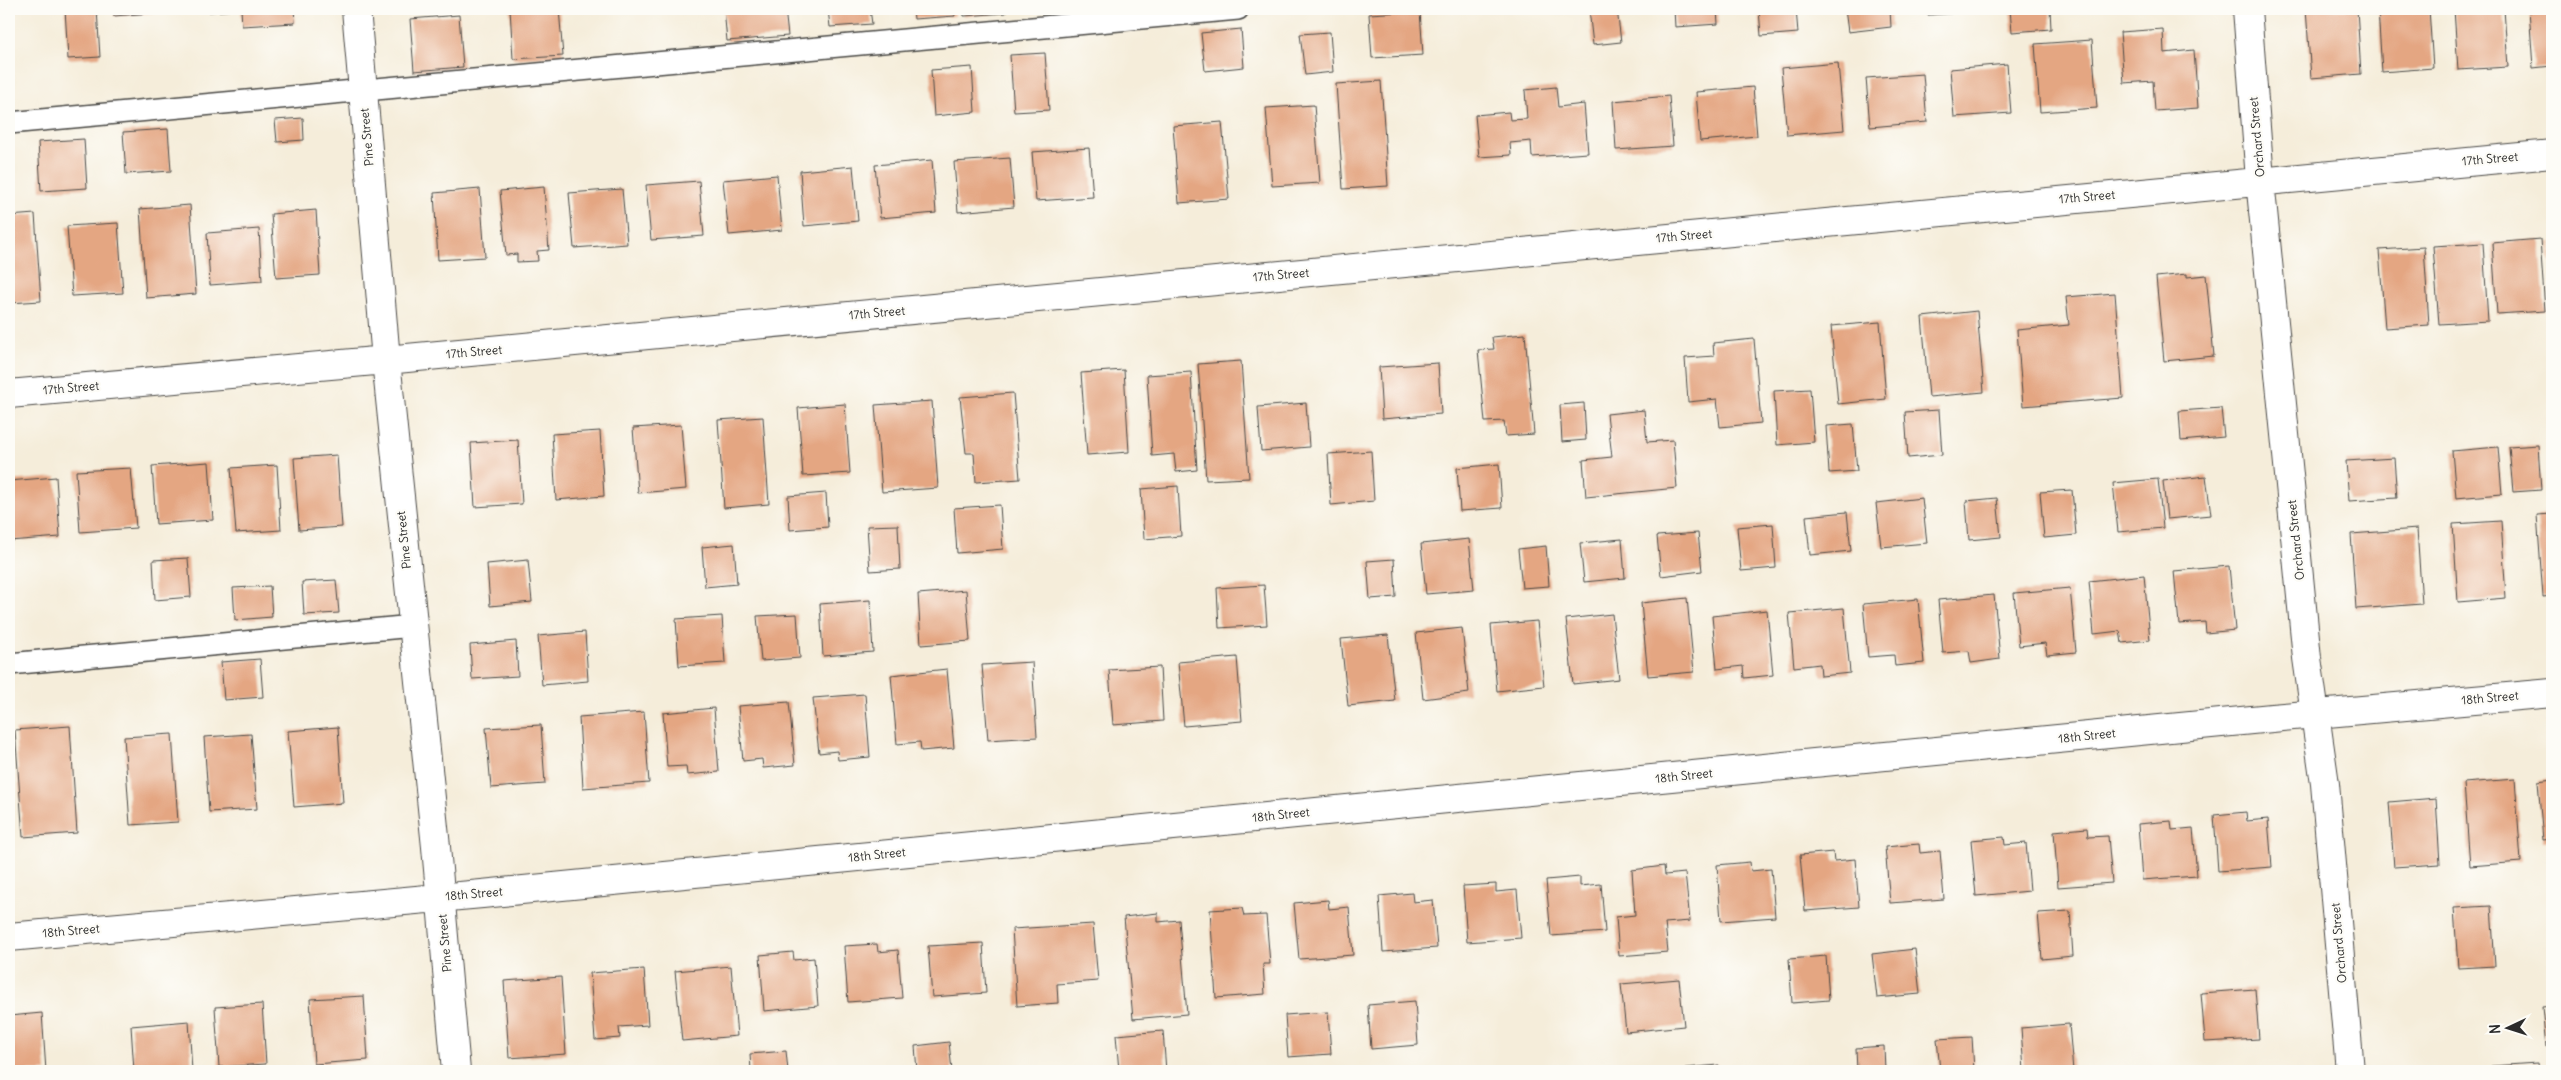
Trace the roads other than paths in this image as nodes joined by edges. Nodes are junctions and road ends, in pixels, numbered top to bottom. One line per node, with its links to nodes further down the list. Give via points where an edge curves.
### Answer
1 (356, 9): 4 (street, Pine Street)
2 (1238, 9): 4 (lane)
3 (2247, 9): 7 (street, Orchard Street)
4 (363, 89): 5 (lane); 8 (street, Pine Street)
5 (9, 123)
6 (2552, 154): 7 (street, 17th Street)
7 (2260, 180): 8 (street, 17th Street); 13 (street, Orchard Street)
8 (386, 360): 9 (street, 17th Street); 10 (street, Pine Street)
9 (9, 394)
10 (413, 626): 11 (lane); 14 (street, Pine Street)
11 (9, 664)
12 (2552, 693): 13 (street, 18th Street)
13 (2315, 714): 14 (street, 18th Street); 17 (street, Orchard Street, via 2325,784)
14 (441, 898): 15 (street, 18th Street); 16 (street, Pine Street)
15 (9, 937)
16 (456, 1071)
17 (2350, 1071)

